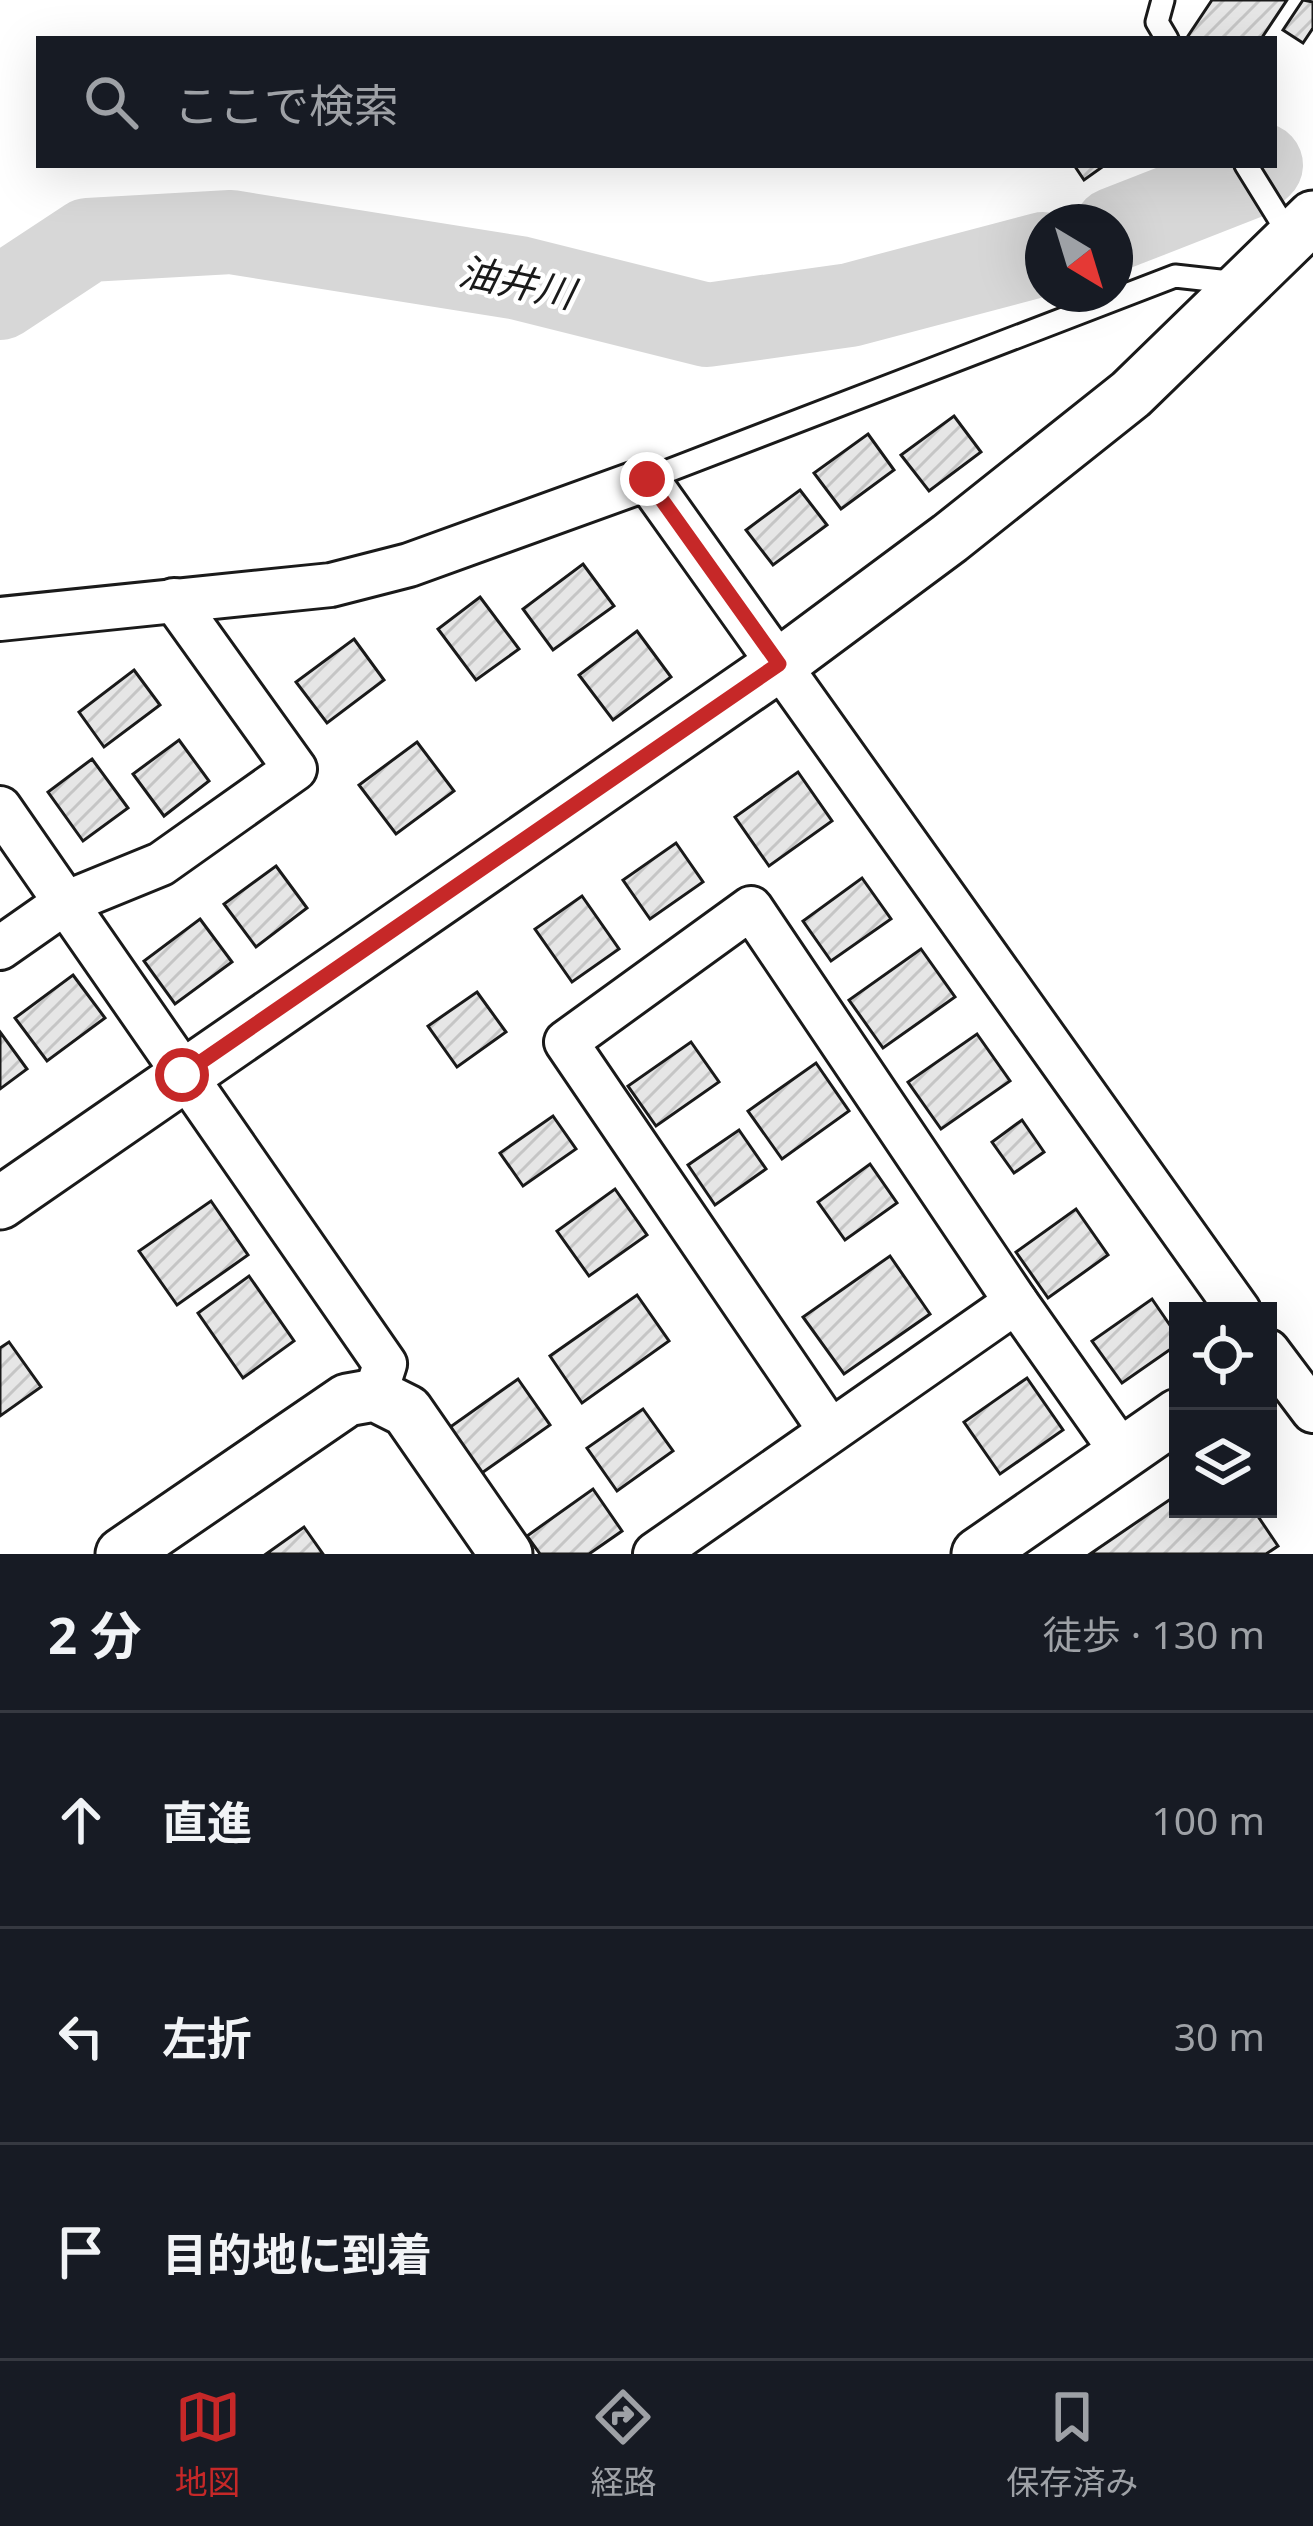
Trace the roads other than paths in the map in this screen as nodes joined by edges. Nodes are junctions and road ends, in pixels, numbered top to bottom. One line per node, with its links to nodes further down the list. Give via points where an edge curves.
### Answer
1 (1163, 0): 2 (lane, via 1157,22)
2 (1165, 36)
3 (1248, 168): 4 (lane)
4 (1293, 222): 5 (street)
5 (1244, 284): 6 (lane, via 1175,276); 9 (street, via 1131,394)
6 (647, 479): 7 (street, via 331,585); 9 (street)
7 (174, 600): 8 (street); 11 (street, via 295,769 161,863)
8 (0, 619)
9 (779, 664): 13 (street); 16 (street)
10 (0, 808): 11 (street)
11 (64, 904): 12 (street); 13 (street)
12 (0, 948)
13 (182, 1075): 14 (street); 18 (street, via 385,1364)
14 (0, 1203)
15 (1016, 1302): 21 (street); 21 (street, via 751,908 566,1042); 22 (street)
16 (1233, 1302)
17 (1277, 1364): 19 (street)
18 (375, 1395): 23 (street, via 347,1400); 24 (street, via 407,1411)
19 (1313, 1411)
20 (1169, 1422): 22 (street)
21 (829, 1430): 25 (street)
22 (1124, 1454): 26 (street)
23 (122, 1554)
24 (506, 1554)
25 (655, 1554)
26 (978, 1554)

